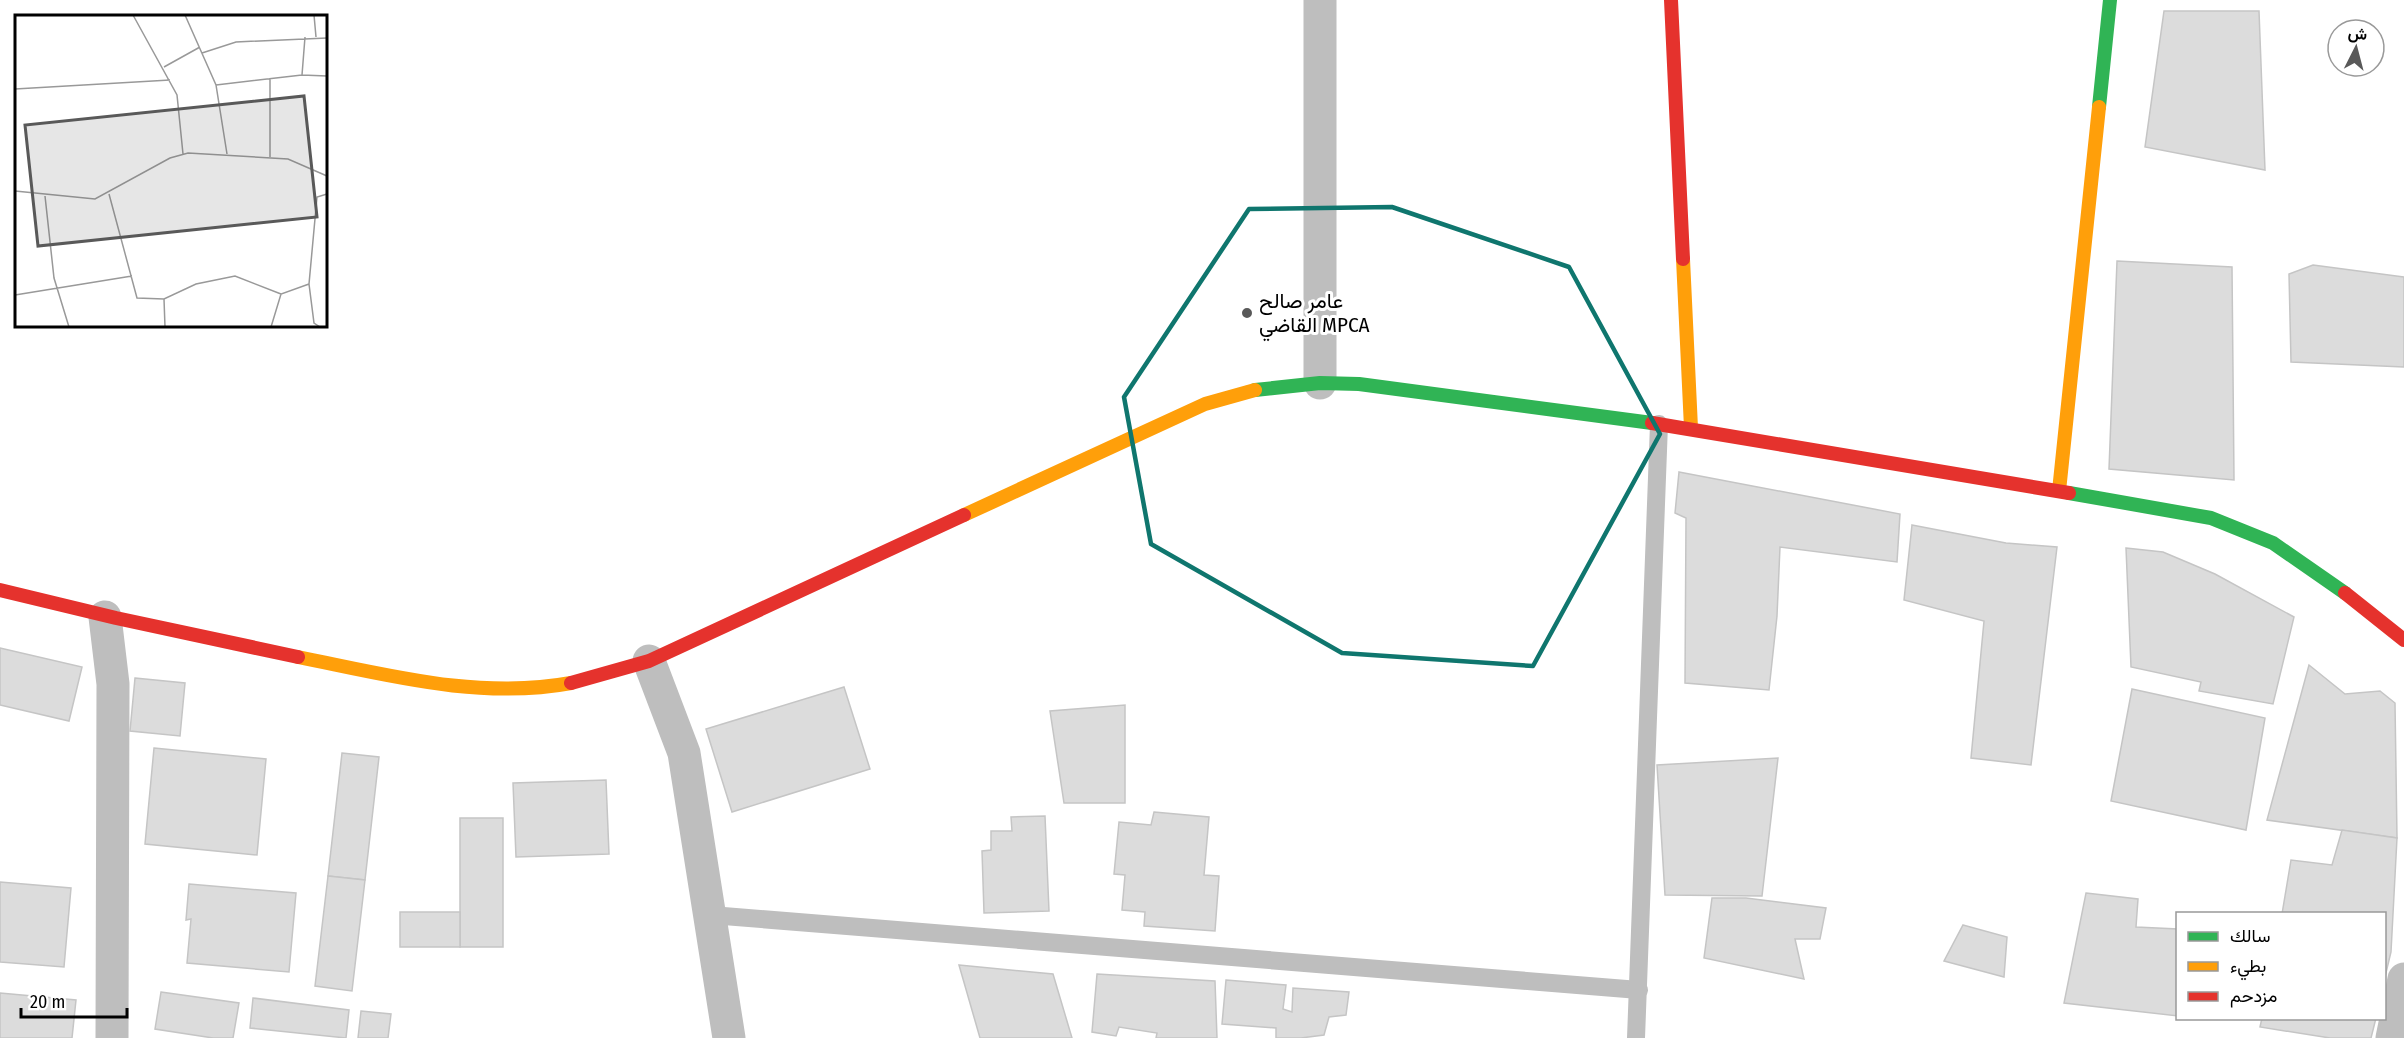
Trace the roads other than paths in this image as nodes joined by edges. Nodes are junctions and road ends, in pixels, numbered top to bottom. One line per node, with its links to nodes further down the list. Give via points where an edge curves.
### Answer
1 (1320, 0): 4 (street)
2 (1671, 0): 6 (street)
3 (2110, 0): 7 (street)
4 (1320, 382): 5 (street); 11 (street, via 1263,388 1205,404)
5 (1659, 424): 6 (street); 14 (lane)
6 (1691, 428): 7 (street)
7 (2060, 491): 10 (street, via 2211,519 2273,543)
8 (0, 590): 9 (street)
9 (105, 617): 11 (street, via 398,677 467,686 526,689 571,683); 15 (street, via 113,684)
10 (2404, 640)
11 (649, 661): 12 (street, via 684,753)
12 (711, 915): 14 (lane); 16 (street)
13 (2404, 979): 18 (street)
14 (1640, 990): 17 (lane)
15 (112, 1038)
16 (729, 1038)
17 (1636, 1038)
18 (2392, 1038)

